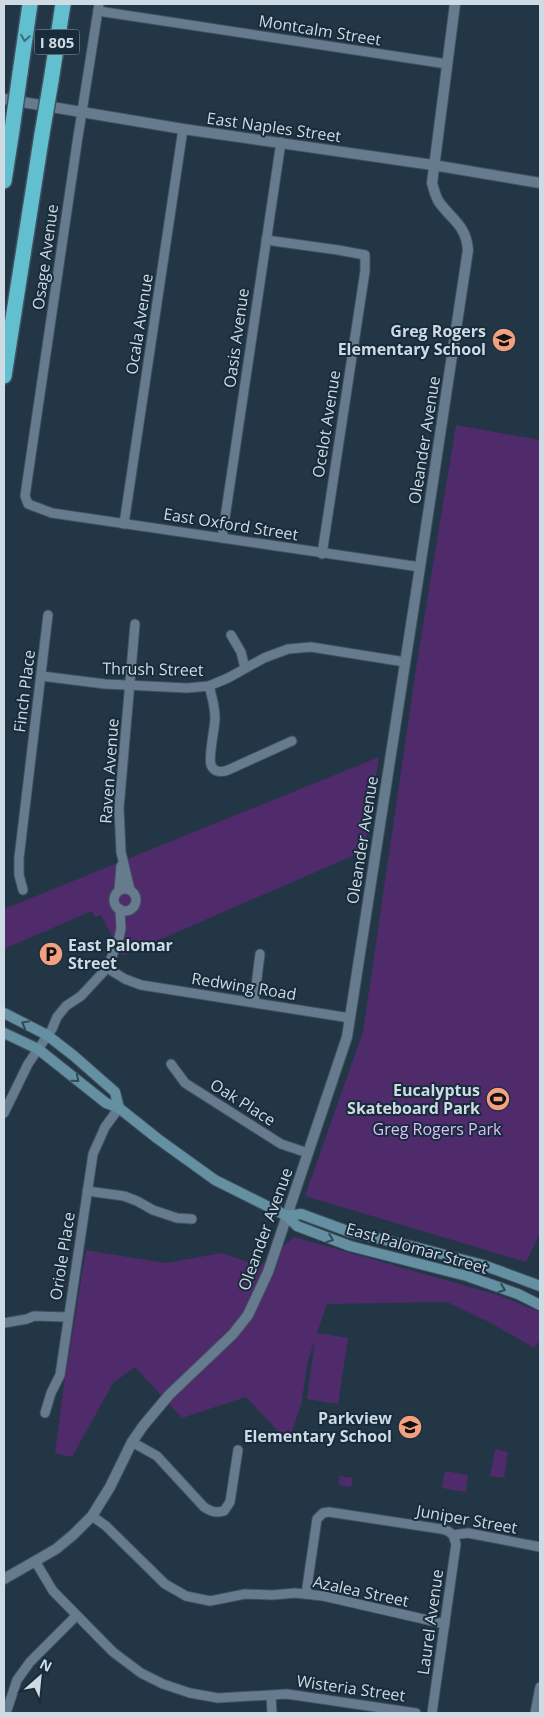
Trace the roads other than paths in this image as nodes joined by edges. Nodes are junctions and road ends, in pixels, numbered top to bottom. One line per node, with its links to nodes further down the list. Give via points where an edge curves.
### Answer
1 (30, 4): 12 (highway, I 805, one-way to 12, bridge)
2 (63, 4): 9 (highway, I 805, bridge)
3 (455, 4): 5 (street, Oleander Avenue)
4 (99, 7): 5 (street, Montcalm Street); 7 (street, Osage Avenue)
5 (447, 64): 11 (street, Oleander Avenue)
6 (4, 99): 7 (street, East Naples Street)
7 (82, 112): 8 (street, East Naples Street); 17 (street, Osage Avenue, via 24,496 28,504)
8 (184, 129): 10 (street, East Naples Street); 18 (street, Ocala Avenue)
9 (42, 134): 15 (highway); 16 (highway, I 805)
10 (281, 142): 11 (street, East Naples Street); 14 (street, Oasis Avenue)
11 (433, 165): 13 (street, East Naples Street); 21 (street, Oleander Avenue, via 432,183 436,196 460,226 468,250)
12 (4, 181)
13 (540, 183)
14 (266, 240): 19 (street, Oasis Avenue); 20 (street, Ocelot Avenue, via 365,255)
15 (4, 350)
16 (4, 376)
17 (37, 508): 18 (street, East Oxford Street)
18 (124, 524): 19 (street, East Oxford Street)
19 (222, 538): 20 (street, East Oxford Street)
20 (322, 554): 21 (street, East Oxford Street)
21 (420, 567): 25 (street, Oleander Avenue)
22 (48, 615): 27 (street, Finch Place)
23 (135, 624): 28 (street, Raven Avenue)
24 (231, 635): 26 (street, via 241,652)
25 (405, 662): 26 (street, Thrush Street, via 311,647 288,649); 42 (street, Oleander Avenue)
26 (245, 668): 29 (street, Thrush Street)
27 (41, 676): 28 (street, Thrush Street); 32 (street, Finch Place, via 20,852 19,875)
28 (130, 686): 29 (street, Thrush Street); 31 (street, Raven Avenue, via 119,808)
29 (209, 686): 30 (street, via 215,719 210,759 215,770 228,770)
30 (292, 740)
31 (122, 858): 33 (street, Raven Avenue); 34 (street, Raven Avenue)
32 (23, 890)
33 (119, 890): 34 (street); 35 (street, via 114,902)
34 (130, 890): 36 (street, via 136,899)
35 (120, 909): 36 (street); 37 (street)
36 (131, 909): 37 (street)
37 (121, 929): 39 (street)
38 (260, 954): 40 (street)
39 (107, 968): 40 (street, Redwing Road, via 140,985); 44 (street, via 82,996 66,1006)
40 (254, 1002): 42 (street, Redwing Road)
41 (4, 1012): 44 (main road, East Palomar Street, one-way to 41)
42 (350, 1018): 49 (street, Oleander Avenue)
43 (4, 1033): 45 (main road, East Palomar Street)
44 (46, 1035): 45 (street); 47 (main road, East Palomar Street, via 115,1092)
45 (38, 1049): 47 (main road, East Palomar Street, one-way to 47, via 106,1103); 48 (street)
46 (171, 1064): 49 (street, Oak Place, via 185,1084 281,1144)
47 (119, 1108): 50 (street, Oriole Place, via 98,1140); 51 (main road, East Palomar Street, via 215,1180)
48 (4, 1113)
49 (308, 1153): 51 (street, Oleander Avenue)
50 (87, 1191): 52 (street, via 124,1196 153,1210); 56 (street, Oriole Place)
51 (287, 1216): 53 (main road, East Palomar Street, via 301,1214 350,1232 483,1265); 54 (main road, East Palomar Street, one-way to 54, via 297,1226 350,1246 467,1276); 59 (street, Oleander Avenue, via 262,1288 248,1315 233,1334 154,1411)
52 (192, 1219)
53 (540, 1286): 54 (main road, via 527,1289)
54 (520, 1295): 55 (main road, East Palomar Street)
55 (540, 1305)
56 (67, 1318): 57 (street, via 34,1316); 58 (street, Oriole Place, via 60,1376)
57 (4, 1323)
58 (45, 1413)
59 (132, 1442): 60 (street, via 157,1456 204,1507 216,1513 224,1511 230,1502); 61 (street, Oleander Avenue)
60 (238, 1450)
61 (92, 1516): 64 (street, Oleander Avenue, via 62,1545); 66 (street, Azalea Street, via 165,1584 186,1596 210,1601 245,1594)
62 (454, 1535): 63 (street, Juniper Street, via 468,1533); 66 (street, Juniper Street, via 441,1529 323,1513 317,1519); 68 (street, Laurel Avenue, via 456,1544)
63 (540, 1547)
64 (35, 1561): 65 (street, Oleander Avenue); 67 (street, Wisteria Street, via 53,1591)
65 (4, 1579)
66 (306, 1594): 68 (street, Azalea Street)
67 (76, 1616): 70 (street, Wisteria Street, via 122,1660 163,1684 218,1698); 71 (street, via 30,1662 17,1680)
68 (444, 1624): 74 (street, Laurel Avenue)
69 (540, 1687): 75 (street)
70 (271, 1696): 72 (street); 73 (street, Wisteria Street, via 287,1694)
71 (6, 1713)
72 (272, 1713)
73 (416, 1713)
74 (432, 1713)
75 (535, 1713)

